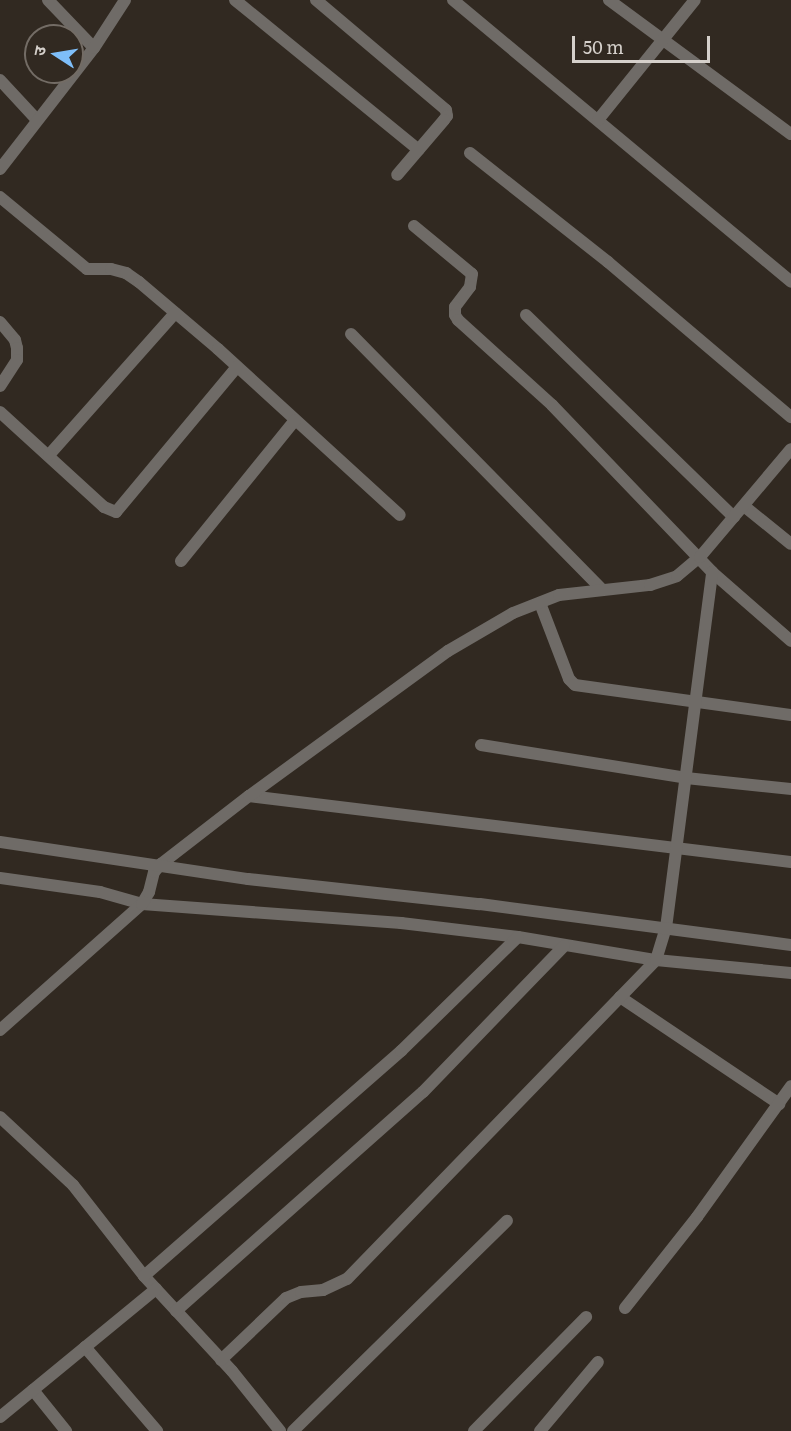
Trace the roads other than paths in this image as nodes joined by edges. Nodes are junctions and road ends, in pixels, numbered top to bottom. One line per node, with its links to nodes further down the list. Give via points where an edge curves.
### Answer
1 (48, 0): 9 (street)
2 (125, 0): 9 (street)
3 (235, 0): 14 (street)
4 (316, 0): 14 (street, via 446,110 447,116)
5 (453, 0): 12 (street)
6 (609, 0): 8 (street)
7 (695, 0): 8 (street)
8 (663, 40): 12 (street); 13 (street)
9 (94, 48): 11 (street)
10 (0, 80): 11 (street)
11 (37, 120): 16 (street)
12 (598, 120): 20 (street)
13 (791, 134)
14 (418, 150): 17 (street)
15 (470, 153): 28 (street, via 608,262)
16 (0, 169)
17 (397, 175)
18 (0, 197): 21 (street, via 76,262 87,269 126,273)
19 (414, 226): 36 (street, via 472,274 470,287 455,307 458,320 552,405)
20 (791, 282)
21 (175, 313): 25 (street); 31 (street)
22 (526, 315): 34 (street)
23 (0, 322): 26 (street, via 15,339 17,348 17,360)
24 (351, 334): 39 (street)
25 (237, 367): 29 (street); 31 (street, via 116,512 104,507)
26 (0, 386)
27 (0, 412): 31 (street)
28 (791, 417)
29 (295, 420): 33 (street); 37 (street)
30 (791, 449): 32 (street)
31 (49, 455)
32 (744, 506): 34 (street); 35 (street)
33 (400, 516)
34 (734, 517): 36 (street)
35 (791, 544)
36 (700, 557): 38 (street); 39 (street, via 677,576 650,585)
37 (181, 561)
38 (712, 572): 41 (street); 42 (street)
39 (602, 589): 40 (street, via 559,595)
40 (540, 603): 42 (street, via 569,679 575,685); 47 (street, via 513,613 448,651)
41 (791, 641)
42 (695, 702): 43 (street); 45 (street)
43 (791, 715)
44 (481, 745): 45 (street)
45 (686, 778): 46 (street); 49 (street)
46 (791, 789)
47 (249, 796): 49 (street); 51 (street)
48 (0, 842): 51 (street)
49 (676, 848): 50 (street); 54 (street)
50 (791, 862)
51 (161, 864): 53 (street); 54 (street, via 269,882 480,904)
52 (0, 878): 53 (street, via 100,892)
53 (142, 904): 55 (street, via 401,922); 61 (street)
54 (665, 933): 56 (street); 58 (street)
55 (518, 938): 57 (street); 66 (street, via 401,1051)
56 (791, 945)
57 (564, 946): 58 (street); 69 (street, via 423,1092)
58 (657, 957): 59 (street); 60 (street)
59 (791, 973)
60 (620, 997): 63 (street); 72 (street, via 347,1280 286,1298)
61 (0, 1030)
62 (791, 1086): 63 (street)
63 (779, 1104): 68 (street)
64 (0, 1117): 66 (street, via 73,1185)
65 (507, 1221): 79 (street)
66 (144, 1276): 67 (street)
67 (156, 1289): 69 (street); 71 (street)
68 (625, 1308)
69 (176, 1311): 72 (street)
70 (585, 1317): 80 (street)
71 (86, 1347): 74 (street); 77 (street)
72 (221, 1360): 78 (street)
73 (598, 1362): 81 (street)
74 (33, 1390): 75 (street); 76 (street)
75 (0, 1417)
76 (66, 1431)
77 (157, 1431)
78 (279, 1431)
79 (293, 1431)
80 (474, 1431)
81 (540, 1431)

